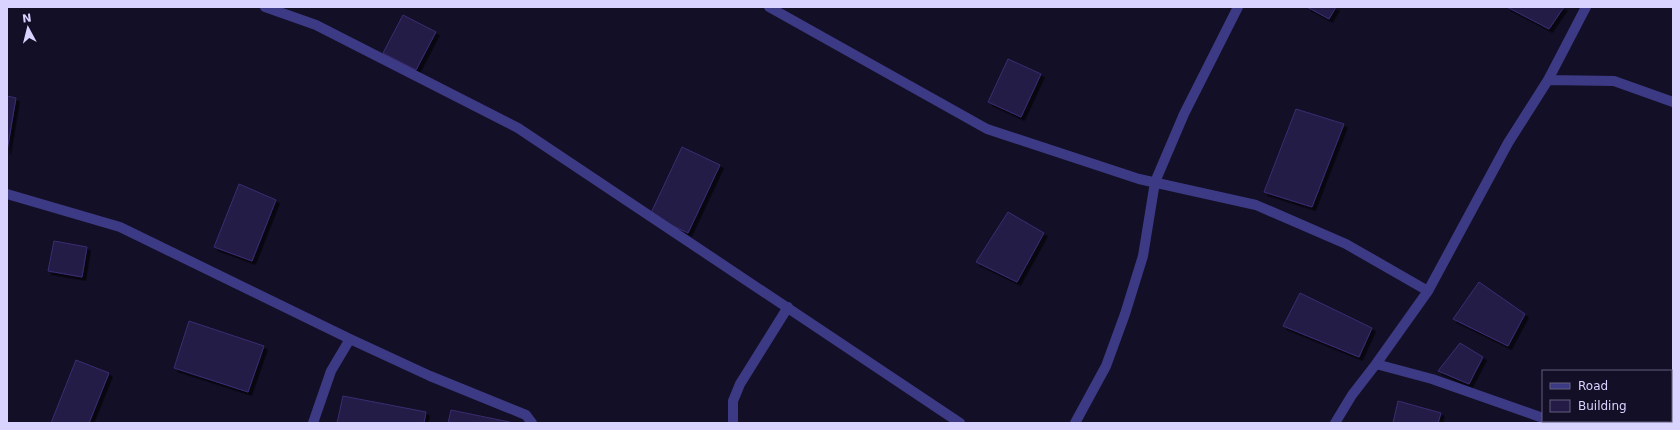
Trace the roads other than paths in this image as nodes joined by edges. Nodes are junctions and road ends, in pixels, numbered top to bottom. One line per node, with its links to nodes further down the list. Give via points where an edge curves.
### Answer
1 (264, 7): 10 (street, via 316,25 518,128)
2 (769, 7): 7 (street, via 987,129)
3 (1238, 7): 7 (street, via 1184,114)
4 (1586, 7): 5 (street)
5 (1548, 80): 6 (street, via 1614,82); 9 (street, via 1508,143)
6 (1673, 102)
7 (1155, 182): 9 (street, via 1256,205 1346,244); 18 (street, via 1144,256 1125,314 1106,366)
8 (7, 194): 11 (street, via 120,227)
9 (1428, 291): 12 (street)
10 (788, 308): 16 (street, via 740,384 733,401); 17 (street)
11 (350, 339): 14 (street, via 331,372); 15 (street, via 430,376 526,415)
12 (1376, 364): 13 (street, via 1432,379); 19 (street, via 1352,395)
13 (1542, 418)
14 (313, 423)
15 (532, 423)
16 (733, 423)
17 (960, 423)
18 (1075, 423)
19 (1335, 423)

